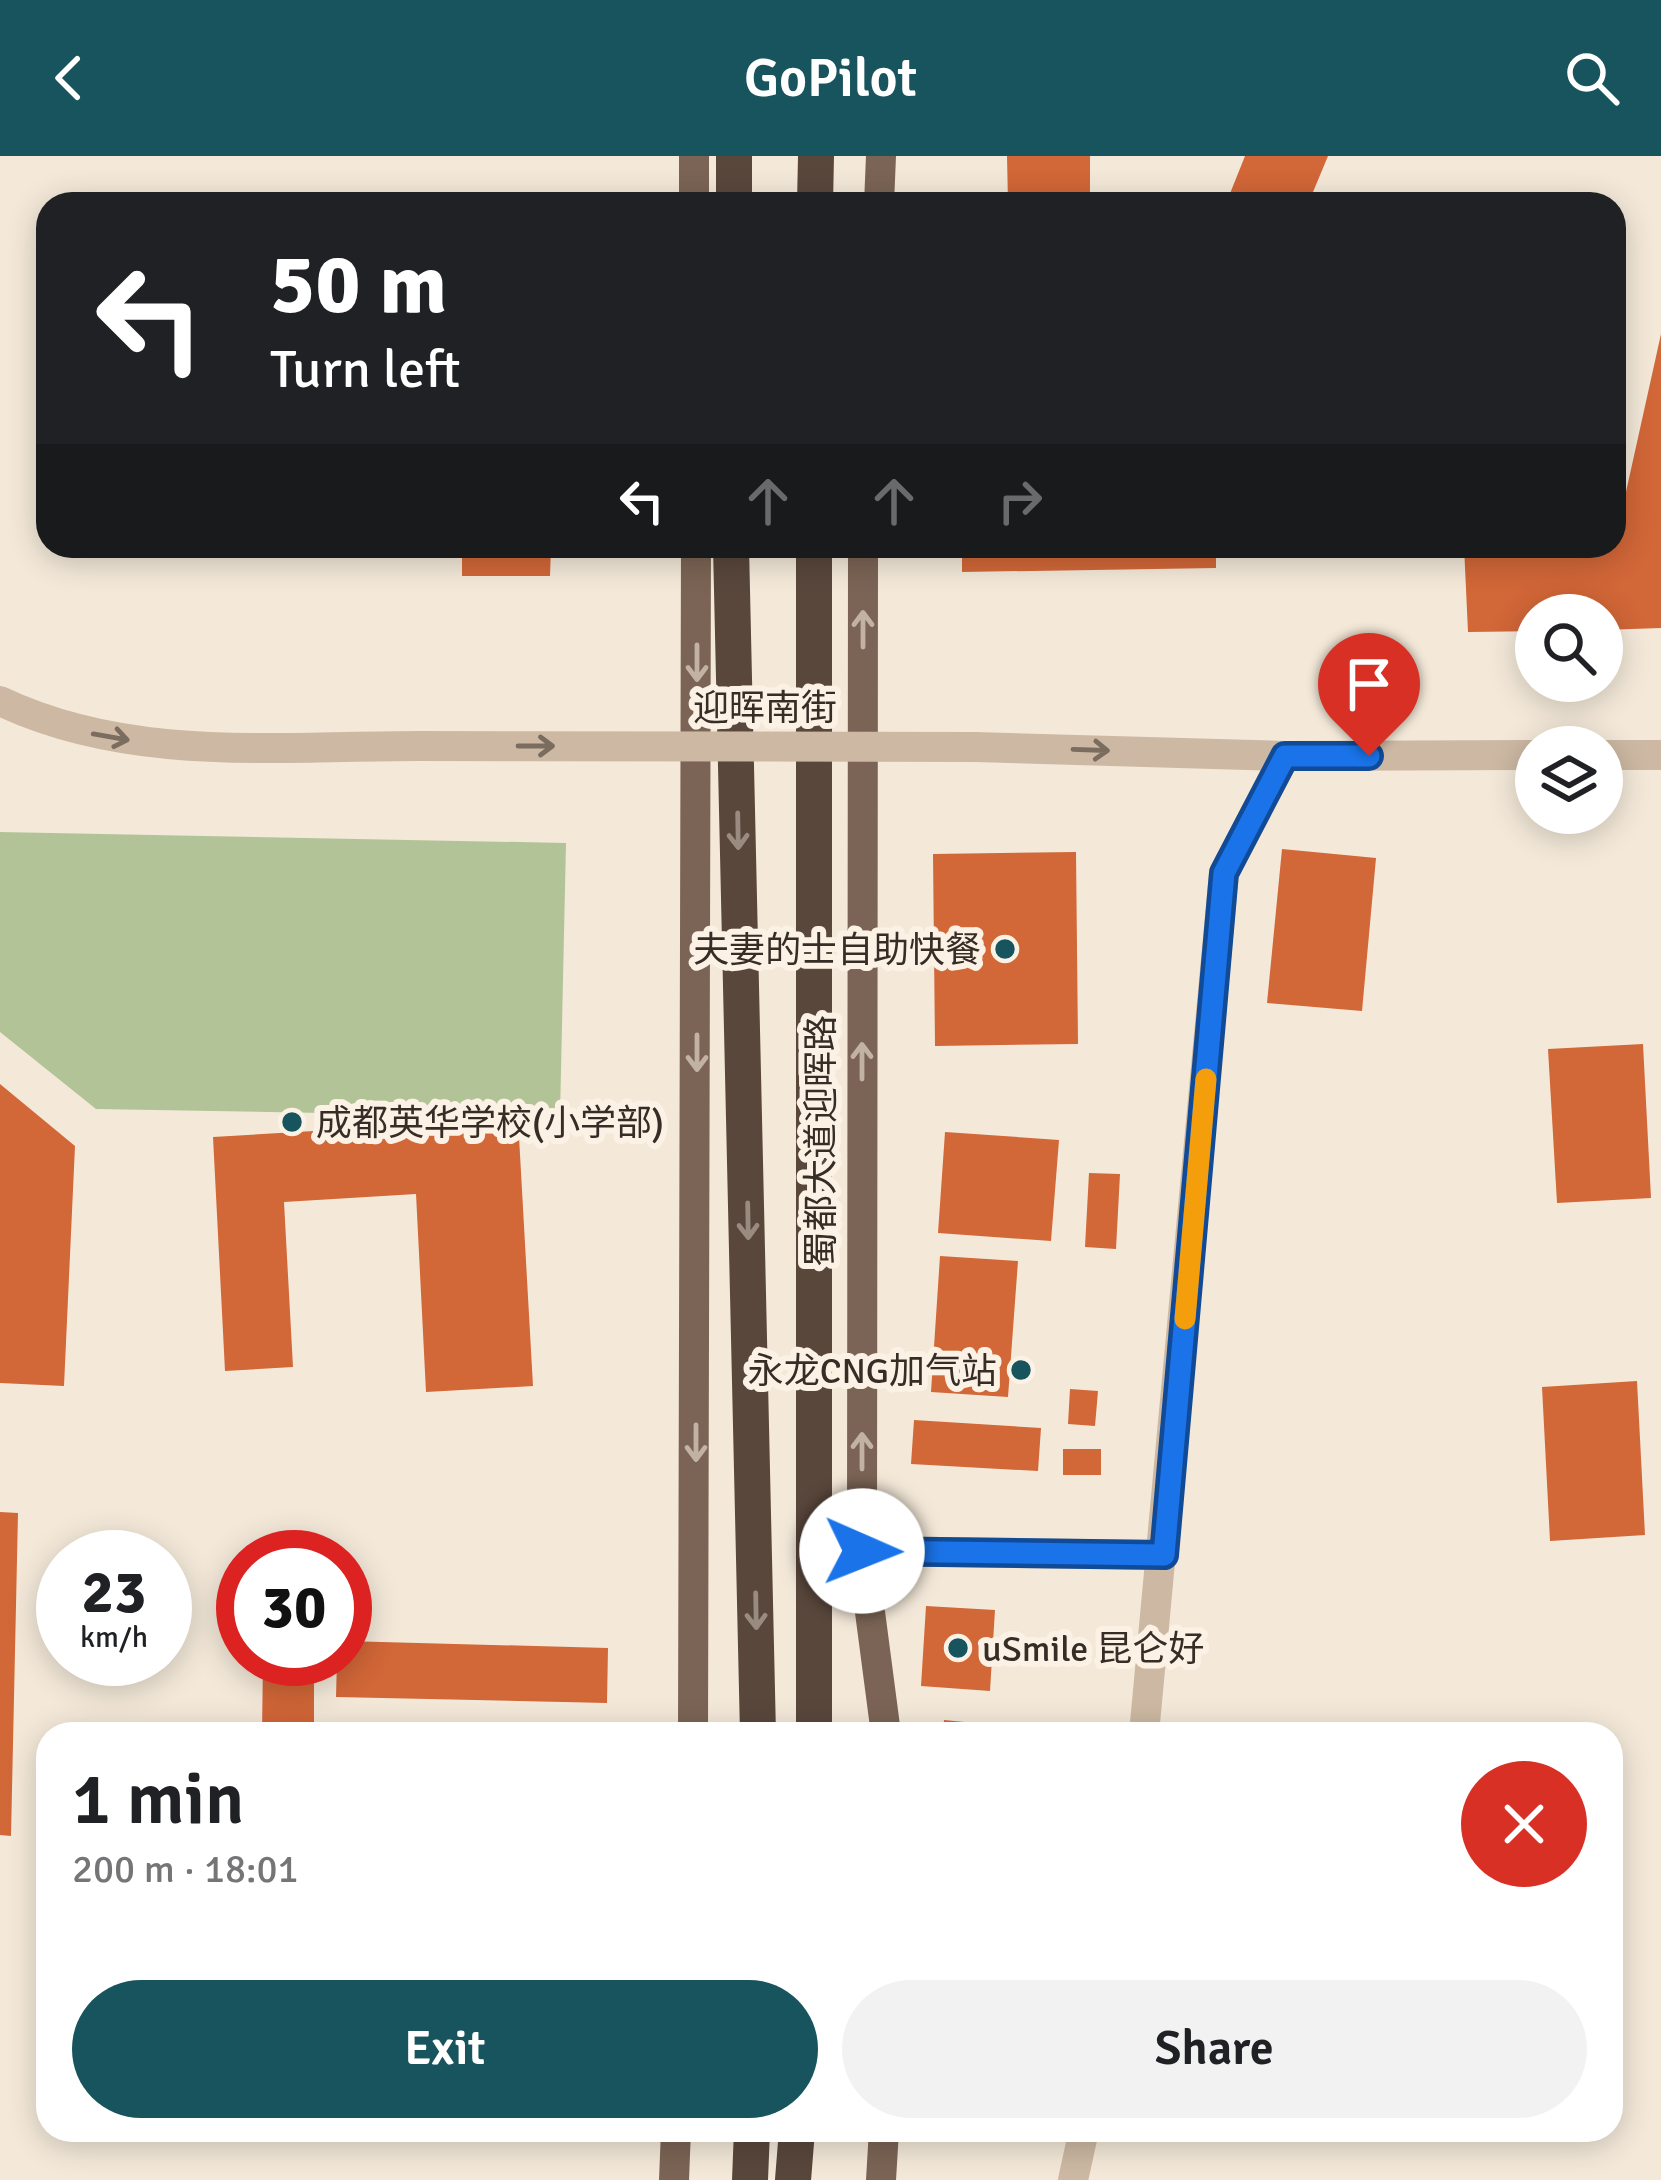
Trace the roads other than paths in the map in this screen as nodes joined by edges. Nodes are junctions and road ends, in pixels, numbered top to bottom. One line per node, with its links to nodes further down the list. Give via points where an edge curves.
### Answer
1 (694, 156): 5 (main road)
2 (734, 156): 6 (highway)
3 (816, 156): 7 (highway)
4 (881, 156): 8 (main road)
5 (694, 192)
6 (734, 192)
7 (815, 192)
8 (880, 192)
9 (696, 558): 20 (main road, one-way to 20)
10 (731, 558): 21 (highway, 蜀都大道迎晖路, one-way to 21)
11 (814, 558): 22 (highway, 蜀都大道迎晖路)
12 (863, 558): 18 (main road, 蜀都大道迎晖路, one-way to 12)
13 (0, 701): 17 (street, 迎晖南街, one-way to 17, bridge, via 94,734 158,745)
14 (1515, 755): 17 (street, 迎晖南街)
15 (1623, 755): 16 (street)
16 (1661, 755)
17 (1285, 756): 19 (street, via 1224,873)
18 (862, 1551): 19 (street); 23 (main road, 蜀都大道迎晖路)
19 (1164, 1555): 24 (street)
20 (693, 1722)
21 (758, 1722)
22 (814, 1722)
23 (884, 1722)
24 (1145, 1722)
25 (676, 2142): 30 (main road)
26 (752, 2142): 31 (highway)
27 (795, 2142): 32 (highway)
28 (883, 2142): 33 (main road)
29 (1081, 2142): 34 (street)
30 (674, 2180)
31 (750, 2180)
32 (793, 2180)
33 (881, 2180)
34 (1073, 2180)

